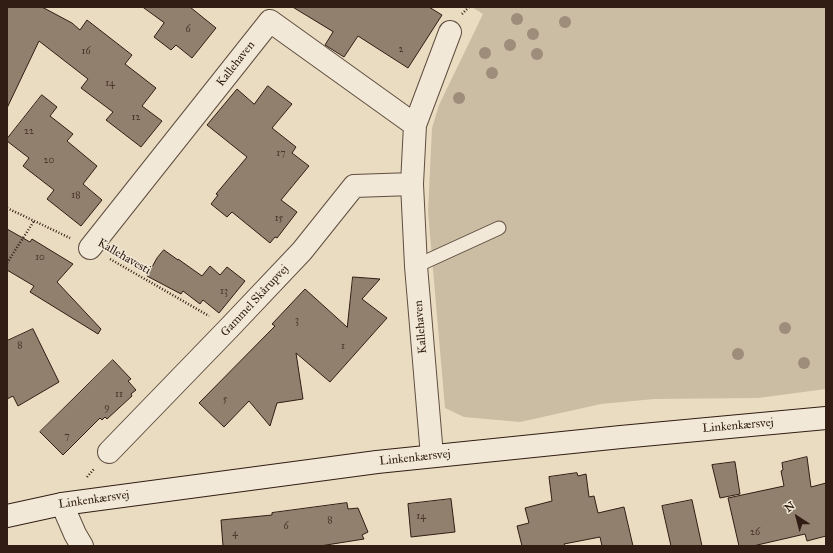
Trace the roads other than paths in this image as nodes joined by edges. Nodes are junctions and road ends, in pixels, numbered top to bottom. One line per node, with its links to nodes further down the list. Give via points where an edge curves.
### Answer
1 (450, 32): 2 (street, Kallehaven)
2 (415, 126): 3 (street, Kallehaven); 5 (street, Kallehaven, via 270,21)
3 (412, 184): 6 (street, Kallehaven); 8 (street, Gammel Skårupvej, via 354,186 302,250)
4 (500, 228): 6 (lane)
5 (90, 248)
6 (416, 266): 9 (street, Kallehaven)
7 (826, 418): 9 (street, Linkenkærsvej)
8 (109, 452)
9 (432, 456): 10 (street, Linkenkærsvej)
10 (62, 504): 11 (street, Linkenkærsvej); 12 (street, via 74,534)
11 (7, 516)
12 (82, 546)

